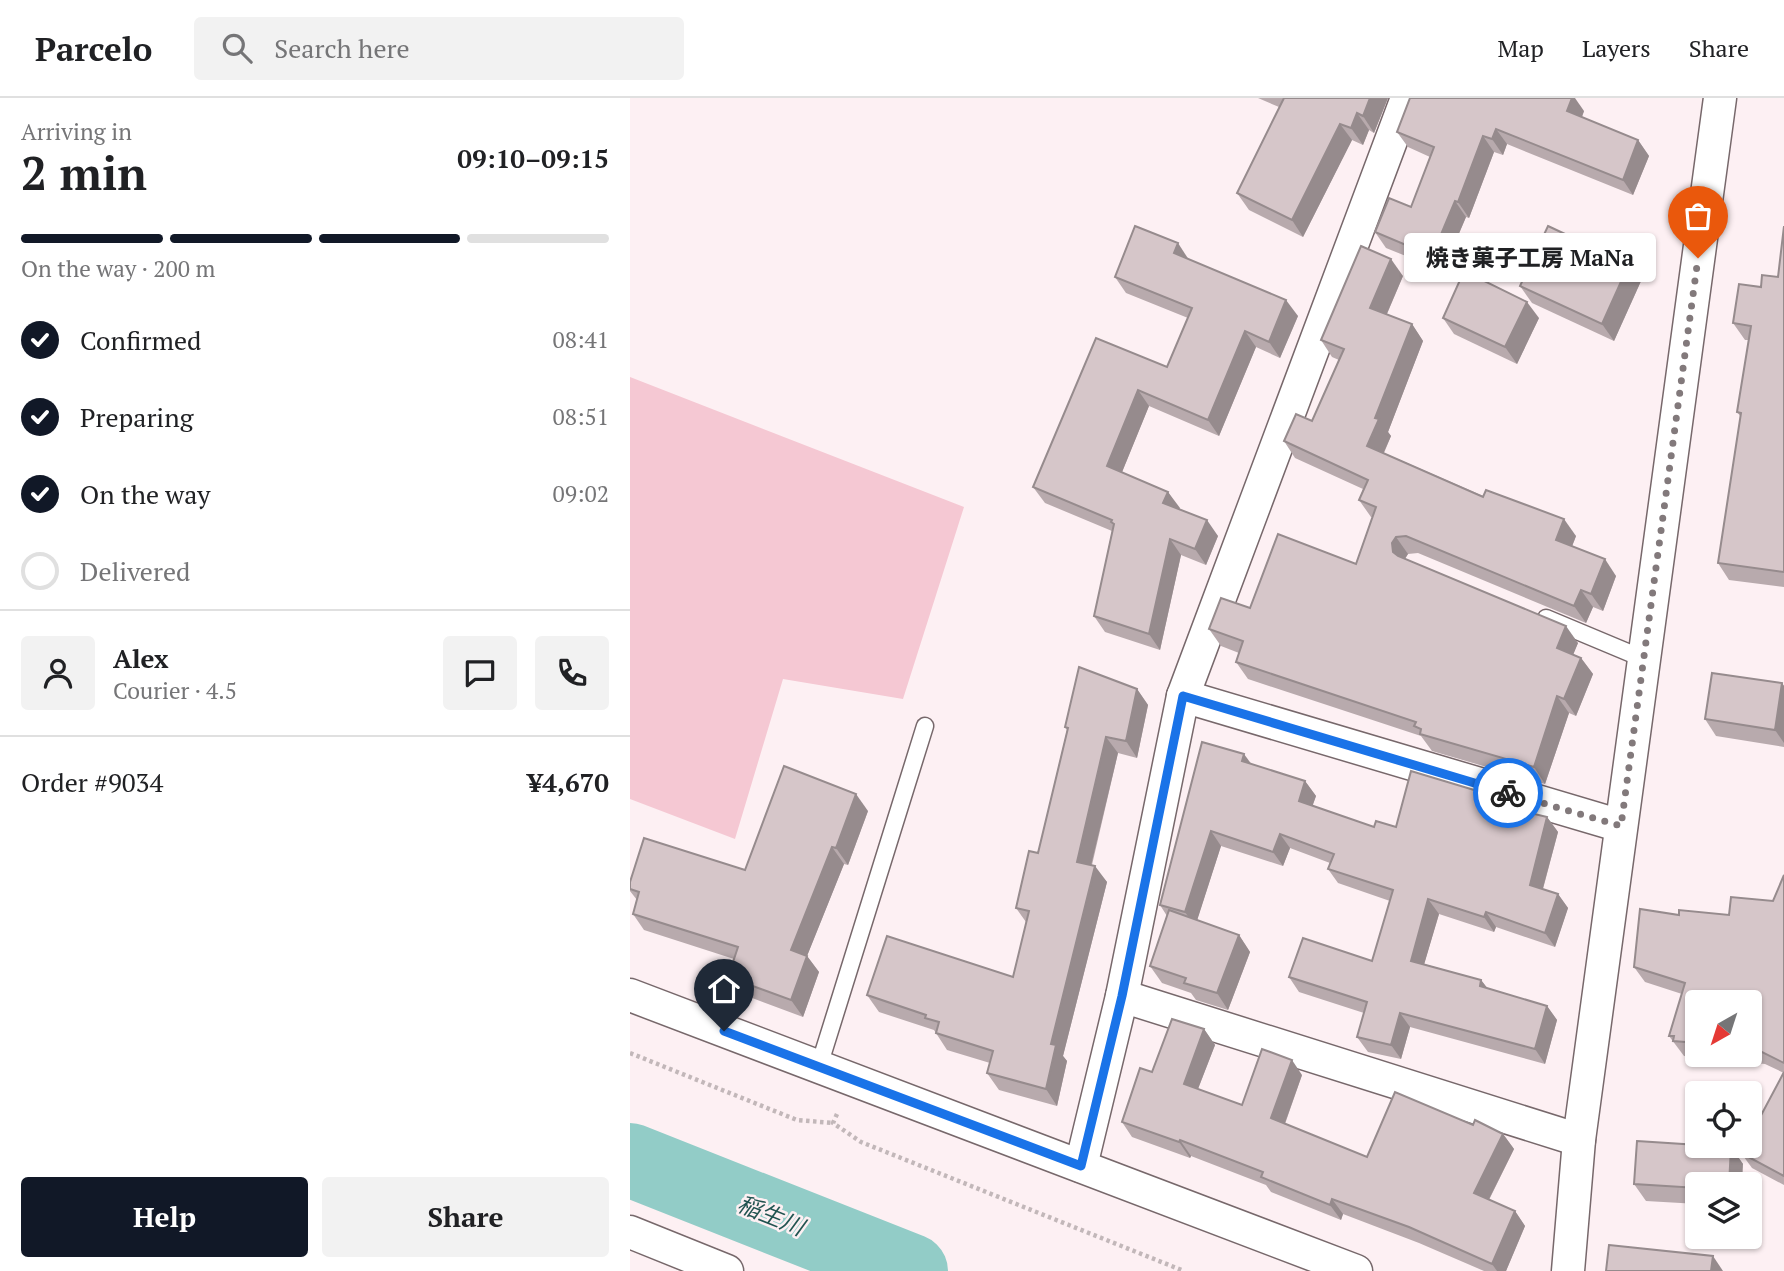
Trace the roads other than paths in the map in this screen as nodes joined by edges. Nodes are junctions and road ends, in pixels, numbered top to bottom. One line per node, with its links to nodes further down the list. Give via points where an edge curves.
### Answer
1 (1407, 98): 5 (street)
2 (1720, 98): 4 (street)
3 (1529, 611): 4 (lane)
4 (1644, 659): 7 (street)
5 (1183, 696): 7 (street); 9 (street)
6 (925, 726): 10 (lane)
7 (1621, 826): 11 (street)
8 (630, 995): 10 (street)
9 (1122, 996): 11 (street); 12 (street)
10 (819, 1066): 12 (street)
11 (1579, 1140): 16 (street)
12 (1081, 1166): 15 (street)
13 (630, 1232): 14 (street)
14 (727, 1271)
15 (1356, 1271)
16 (1568, 1271)

